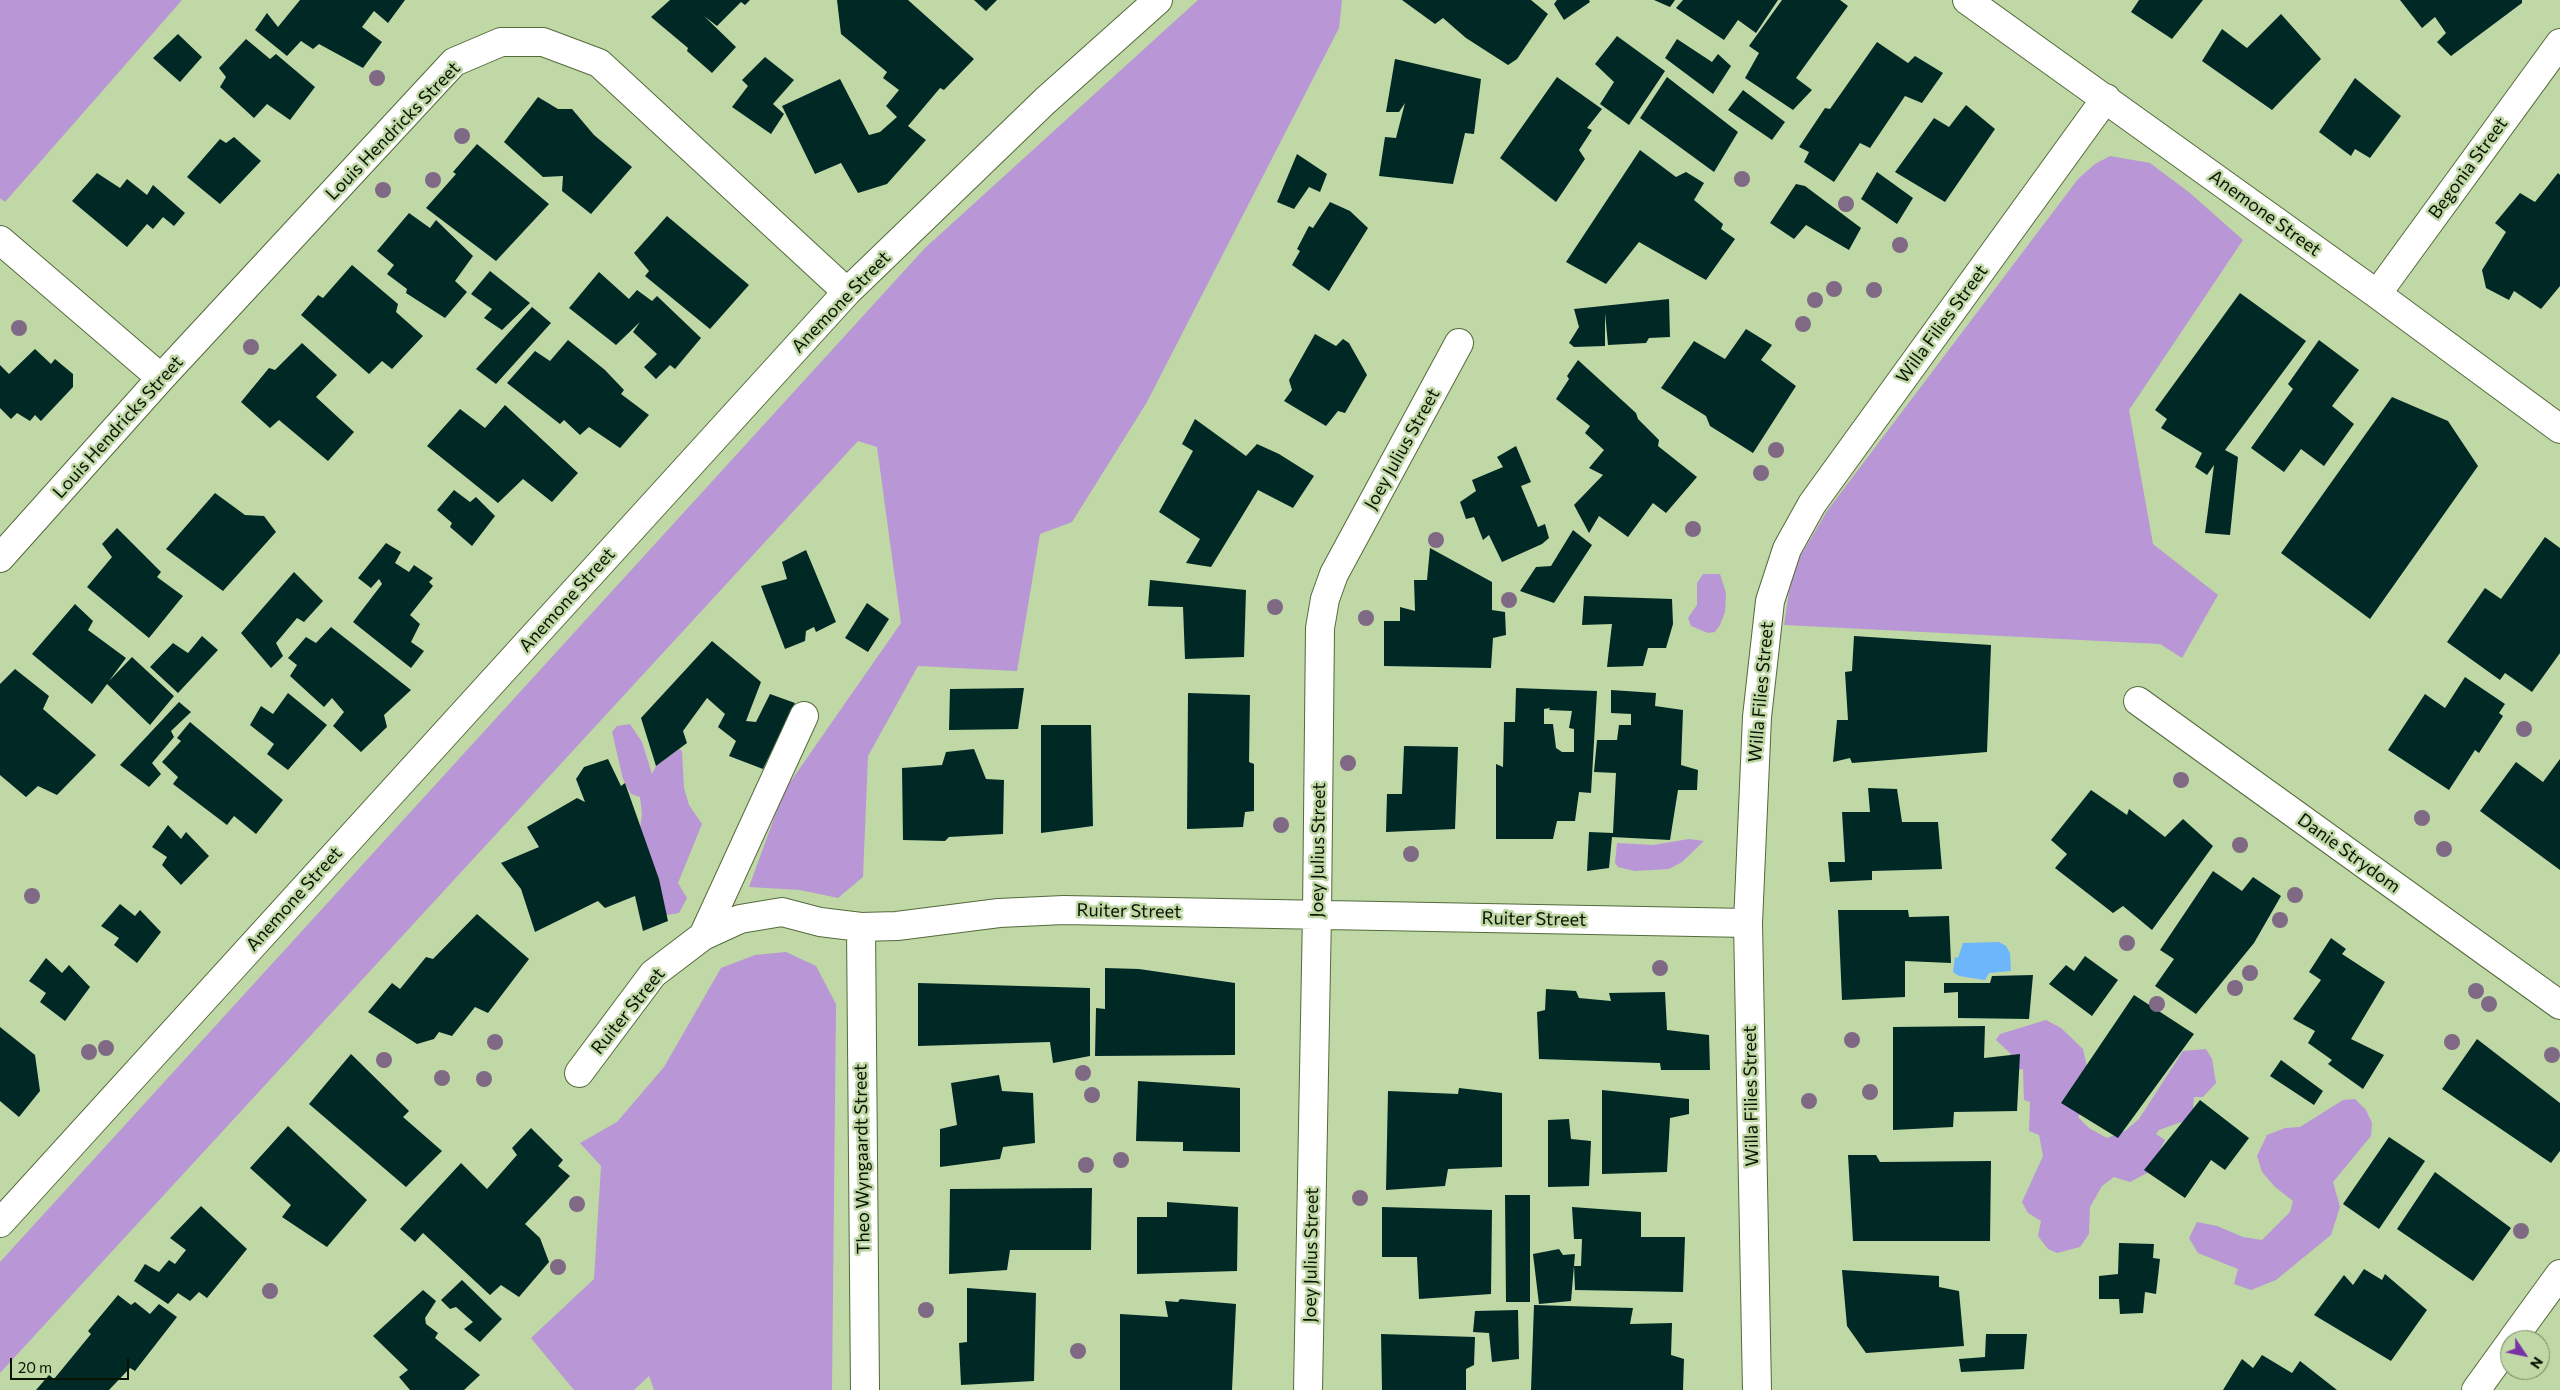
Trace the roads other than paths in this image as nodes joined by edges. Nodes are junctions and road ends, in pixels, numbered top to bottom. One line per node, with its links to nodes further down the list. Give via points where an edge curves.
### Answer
1 (1158, 0): 6 (street, Anemone Street, via 1045,101)
2 (1967, 0): 4 (street, Anemone Street)
3 (2560, 43): 7 (street, Begonia Street)
4 (2106, 98): 7 (street, Anemone Street); 15 (street, Willa Filies Street, via 1812,504 1787,549 1770,602 1762,658)
5 (0, 240): 9 (street)
6 (847, 292): 9 (street, Louis Hendricks Street, via 599,64 543,42 501,42 454,62); 20 (street, Anemone Street)
7 (2377, 294): 10 (street, Anemone Street)
8 (1459, 343): 14 (street, Joey Julius Street, via 1334,574 1325,599 1320,628)
9 (162, 378): 11 (street, Louis Hendricks Street)
10 (2560, 429)
11 (0, 558)
12 (2138, 701): 18 (street, Danie Strydom)
13 (804, 716): 17 (street)
14 (1317, 914): 15 (street, Ruiter Street); 16 (street, Ruiter Street, via 1064,910 998,912 897,926); 25 (street, Joey Julius Street)
15 (1748, 923): 26 (street, Willa Filies Street)
16 (861, 927): 17 (street, Ruiter Street, via 820,922 782,912 740,919); 24 (street, Theo Wyngaardt Street)
17 (704, 936): 19 (street, Ruiter Street, via 653,974)
18 (2560, 1005)
19 (578, 1072)
20 (0, 1223)
21 (2560, 1274): 22 (street)
22 (2519, 1330)
23 (2500, 1357): 27 (street)
24 (865, 1390)
25 (1308, 1390)
26 (1757, 1390)
27 (2476, 1390)

